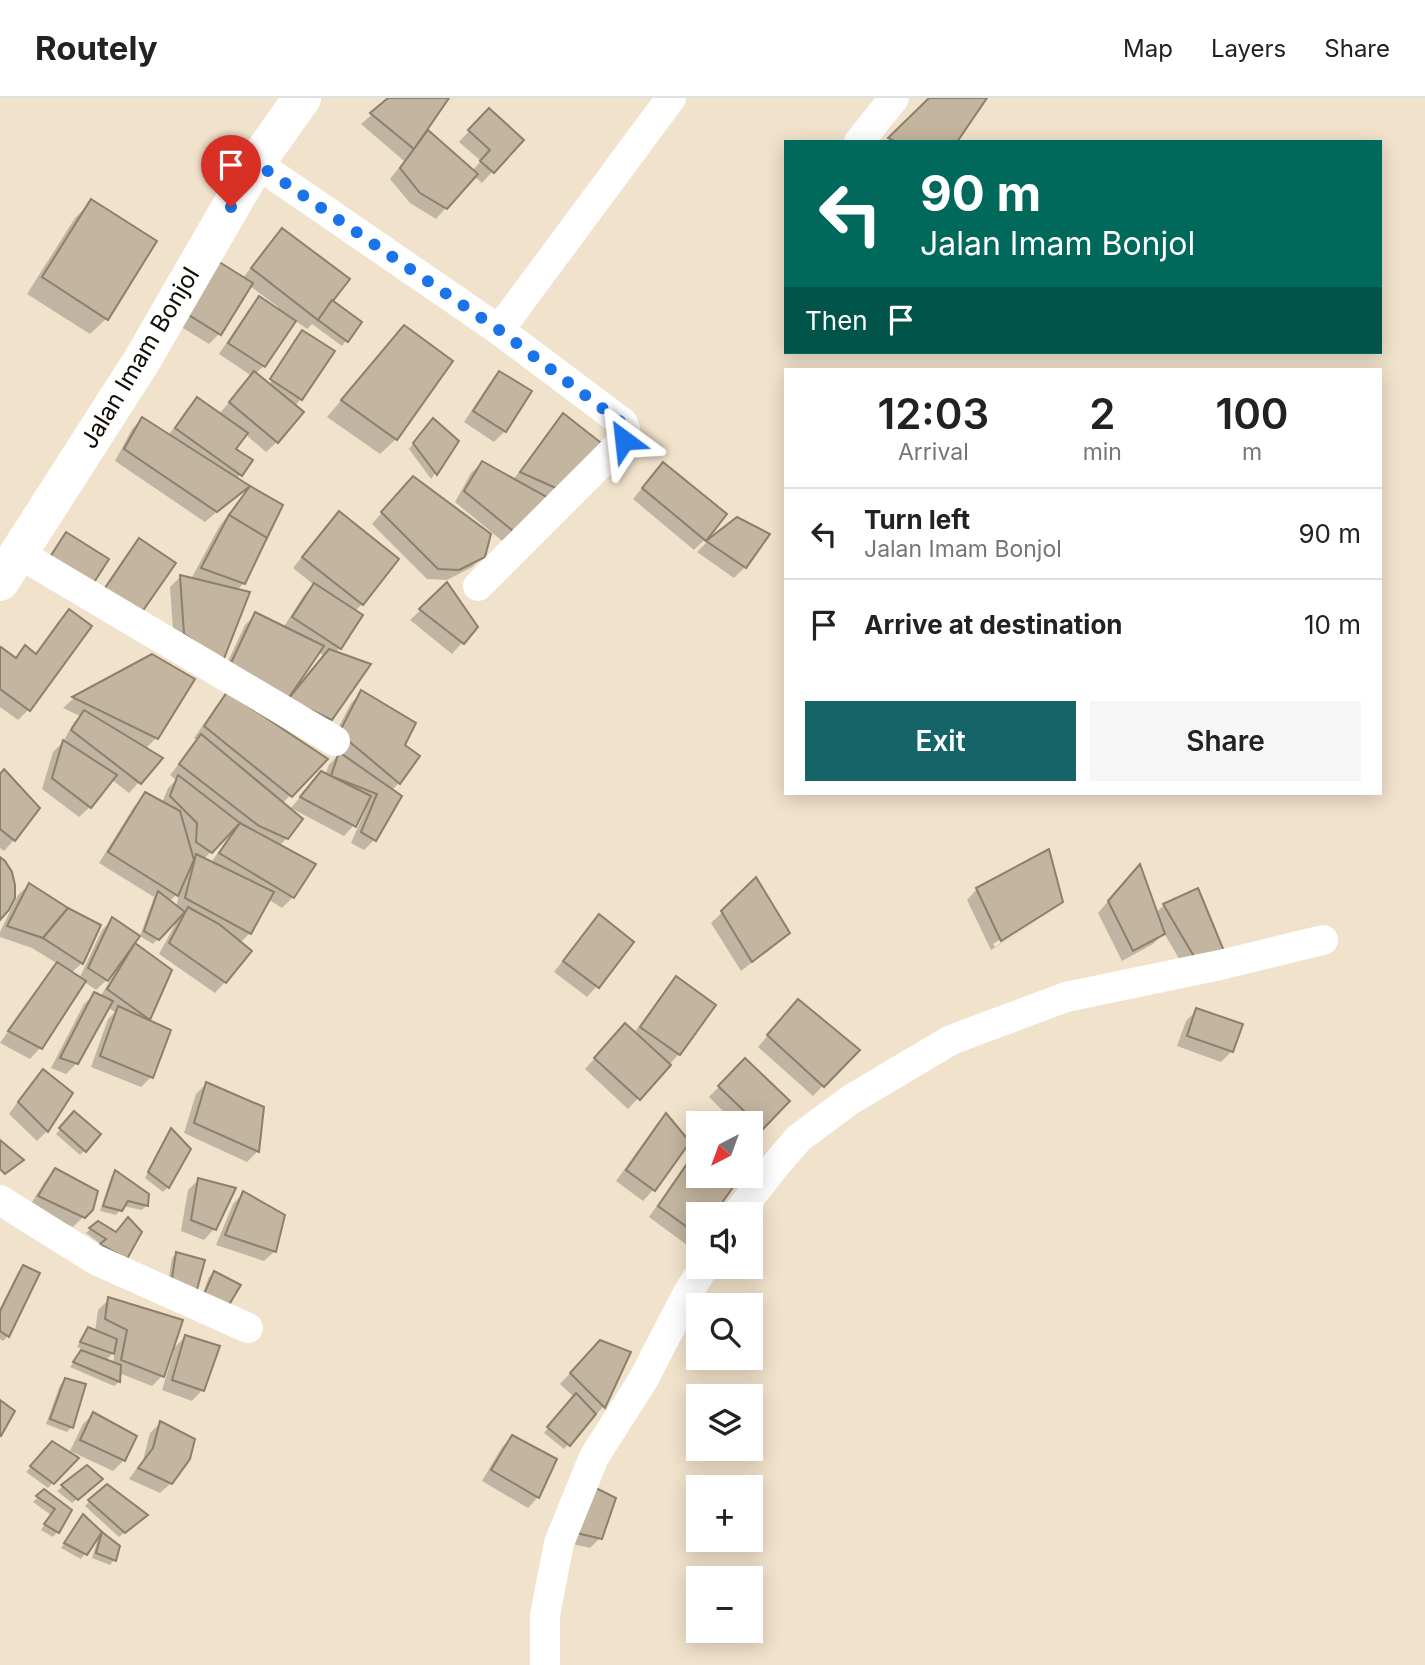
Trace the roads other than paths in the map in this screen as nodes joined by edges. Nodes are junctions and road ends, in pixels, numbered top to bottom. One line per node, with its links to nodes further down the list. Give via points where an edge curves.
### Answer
1 (302, 98): 5 (main road, Jalan Imam Bonjol)
2 (671, 98): 6 (street)
3 (894, 98): 4 (street)
4 (861, 140)
5 (256, 163): 6 (street); 7 (main road, Jalan Imam Bonjol, via 141,362)
6 (499, 330): 8 (street, via 622,423 626,434)
7 (9, 567): 9 (street)
8 (478, 586)
9 (335, 741)
10 (1323, 940): 12 (street, via 1066,997 951,1040 850,1100 799,1138)
11 (0, 1200): 14 (street, via 96,1260)
12 (746, 1202)
13 (697, 1279): 15 (street, via 643,1380 594,1457 559,1543 545,1615)
14 (248, 1328)
15 (545, 1665)

